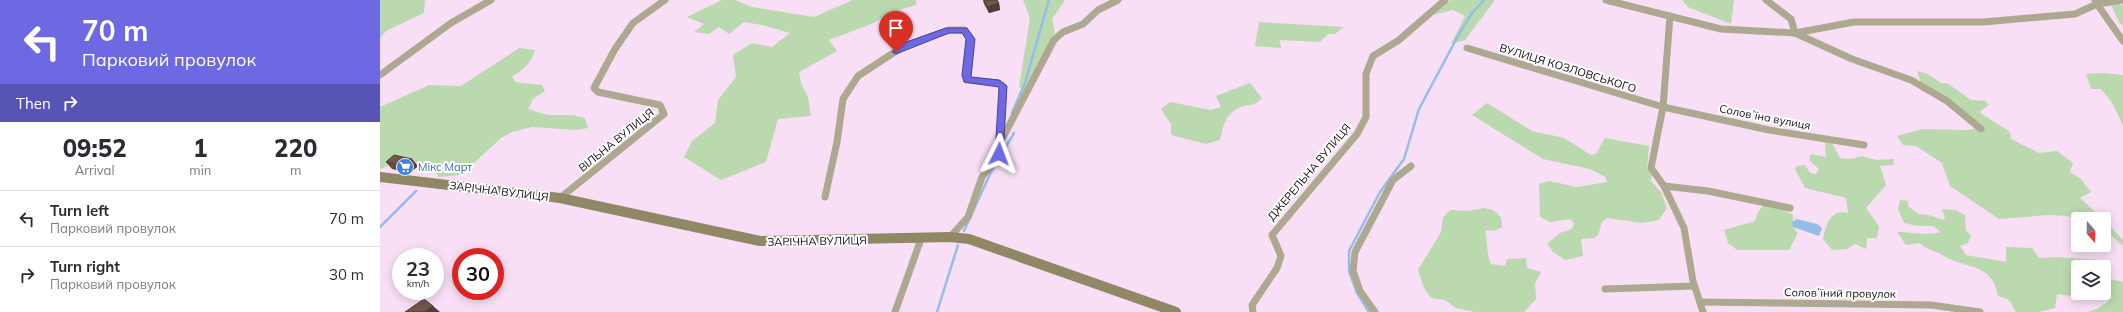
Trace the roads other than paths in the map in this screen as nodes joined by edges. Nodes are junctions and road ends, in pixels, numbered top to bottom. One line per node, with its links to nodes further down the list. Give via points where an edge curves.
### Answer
1 (491, 0): 13 (street, via 451,23)
2 (665, 0): 22 (street, ВІЛЬНА ВУЛИЦЯ, via 633,23 615,49 594,88 598,92 660,105 664,114)
3 (1118, 0): 16 (street, via 1098,10 1083,24 1063,32 1054,40)
4 (1445, 0): 31 (street, ДЖЕРЕЛЬНА ВУЛИЦЯ, via 1399,40 1373,56 1366,74 1366,117 1357,134 1272,235 1281,256 1277,268 1252,305)
5 (1606, 0): 9 (street)
6 (1766, 0): 10 (street, via 1791,19)
7 (2123, 0): 8 (street)
8 (2096, 2): 10 (street, via 2074,14 1983,22 1854,22); 11 (street)
9 (1670, 16): 10 (street, via 1721,29); 14 (street)
10 (1795, 33): 15 (street, via 1852,59 1911,80 1947,101)
11 (2123, 42)
12 (1467, 48): 14 (street, ВУЛИЦЯ КОЗЛОВСЬКОГО)
13 (380, 75)
14 (1663, 107): 17 (street, Соловʼїна вулиця, via 1769,130); 20 (street, via 1651,168)
15 (1981, 129)
16 (1000, 143): 21 (street, via 1003,86 999,83 967,80 970,39 964,30 949,30 904,46 858,76 843,99); 24 (street, via 999,154 982,177 968,217)
17 (1864, 145)
18 (1411, 166): 32 (street, via 1393,180 1355,252 1354,271 1360,291)
19 (380, 177): 22 (street, ЗАРІЧНА ВУЛИЦЯ)
20 (1664, 186): 23 (street, via 1708,191); 26 (street, via 1684,228)
21 (825, 197)
22 (560, 198): 25 (street, ЗАРІЧНА ВУЛИЦЯ, via 760,242)
23 (1790, 208)
24 (950, 237): 25 (street, ЗАРІЧНА ВУЛИЦЯ); 30 (street, ЗАРІЧНА ВУЛИЦЯ, via 969,239)
25 (921, 239): 29 (street)
26 (1694, 286): 27 (street); 28 (street)
27 (1606, 289)
28 (1700, 302): 33 (street); 34 (street, Соловʼїний провулок, via 1931,305)
29 (896, 312)
30 (1176, 312)
31 (1252, 312)
32 (1375, 312)
33 (1703, 312)
34 (1980, 312)

